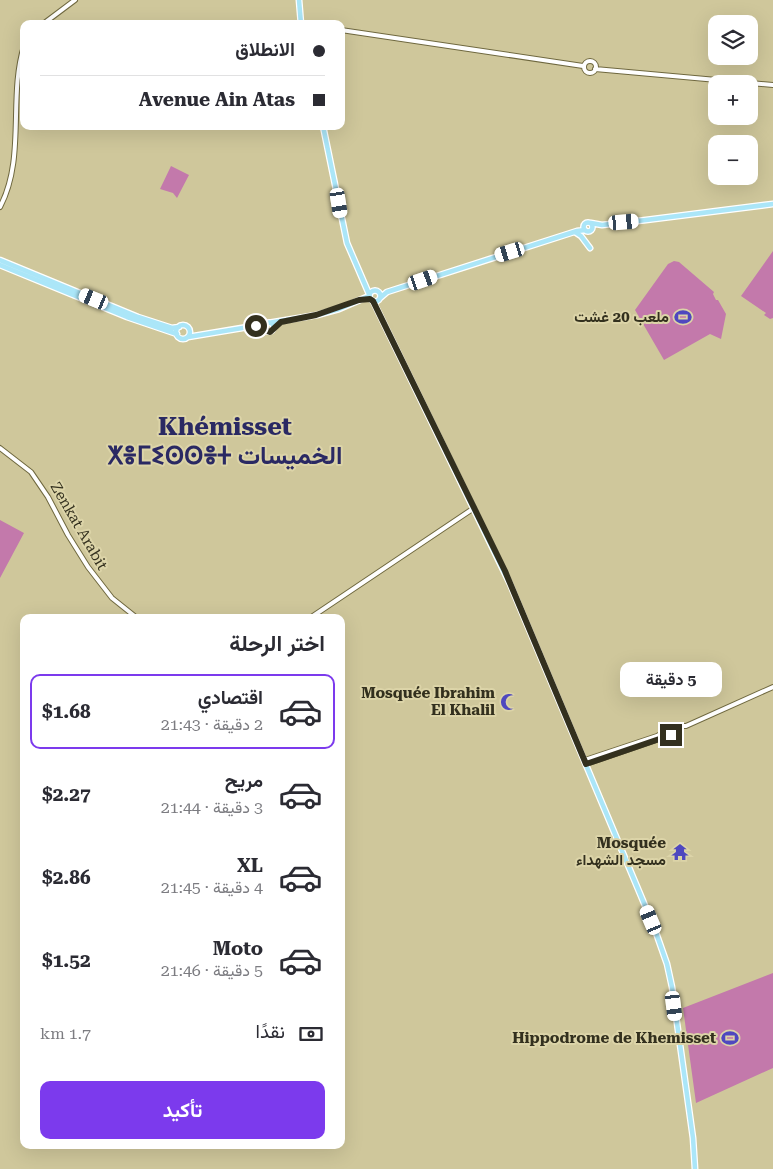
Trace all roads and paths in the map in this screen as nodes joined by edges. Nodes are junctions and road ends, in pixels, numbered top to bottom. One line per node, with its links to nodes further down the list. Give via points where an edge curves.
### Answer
1 (75, 0): 3 (street)
2 (299, 0): 4 (main road)
3 (48, 20)
4 (301, 20)
5 (345, 31): 7 (street)
6 (20, 65): 12 (street, via 12,171)
7 (584, 65): 8 (street, via 592,61); 8 (street, via 588,73)
8 (596, 68): 9 (street)
9 (773, 86)
10 (324, 130): 21 (main road, via 345,236)
11 (773, 204): 14 (main road)
12 (0, 207)
13 (591, 223): 14 (main road); 15 (main road); 16 (main road)
14 (602, 225): 16 (main road)
15 (584, 228): 16 (main road, via 588,232); 17 (main road)
16 (592, 230)
17 (575, 231): 18 (main road); 23 (main road)
18 (590, 248)
19 (0, 260): 29 (main road, via 138,317 172,328)
20 (0, 265): 31 (main road)
21 (363, 278): 22 (main road); 24 (main road)
22 (376, 291): 23 (main road); 24 (main road); 25 (main road)
23 (387, 292): 25 (main road)
24 (370, 297): 25 (main road); 26 (main road); 27 (main road, via 324,313)
25 (380, 298): 26 (main road)
26 (383, 319): 35 (main road)
27 (281, 322): 28 (main road); 28 (main road, via 274,328 272,324)
28 (266, 325): 32 (main road)
29 (179, 327): 30 (main road); 31 (main road)
30 (189, 328): 32 (main road); 33 (main road)
31 (177, 334): 33 (main road, via 182,338)
32 (202, 334): 33 (main road)
33 (188, 337)
34 (0, 448): 36 (street, Zenkat Arabit, via 21,463 40,483 88,567 112,598)
35 (474, 508): 37 (street); 44 (main road, via 514,592)
36 (131, 614)
37 (316, 614)
38 (773, 687): 40 (street)
39 (678, 726): 40 (street); 41 (street); 42 (street)
40 (686, 726): 42 (street)
41 (669, 730): 43 (street); 44 (street)
42 (680, 733): 43 (street, via 676,737)
43 (671, 735): 44 (street)
44 (586, 762): 45 (main road, via 667,964)
45 (695, 1169)

